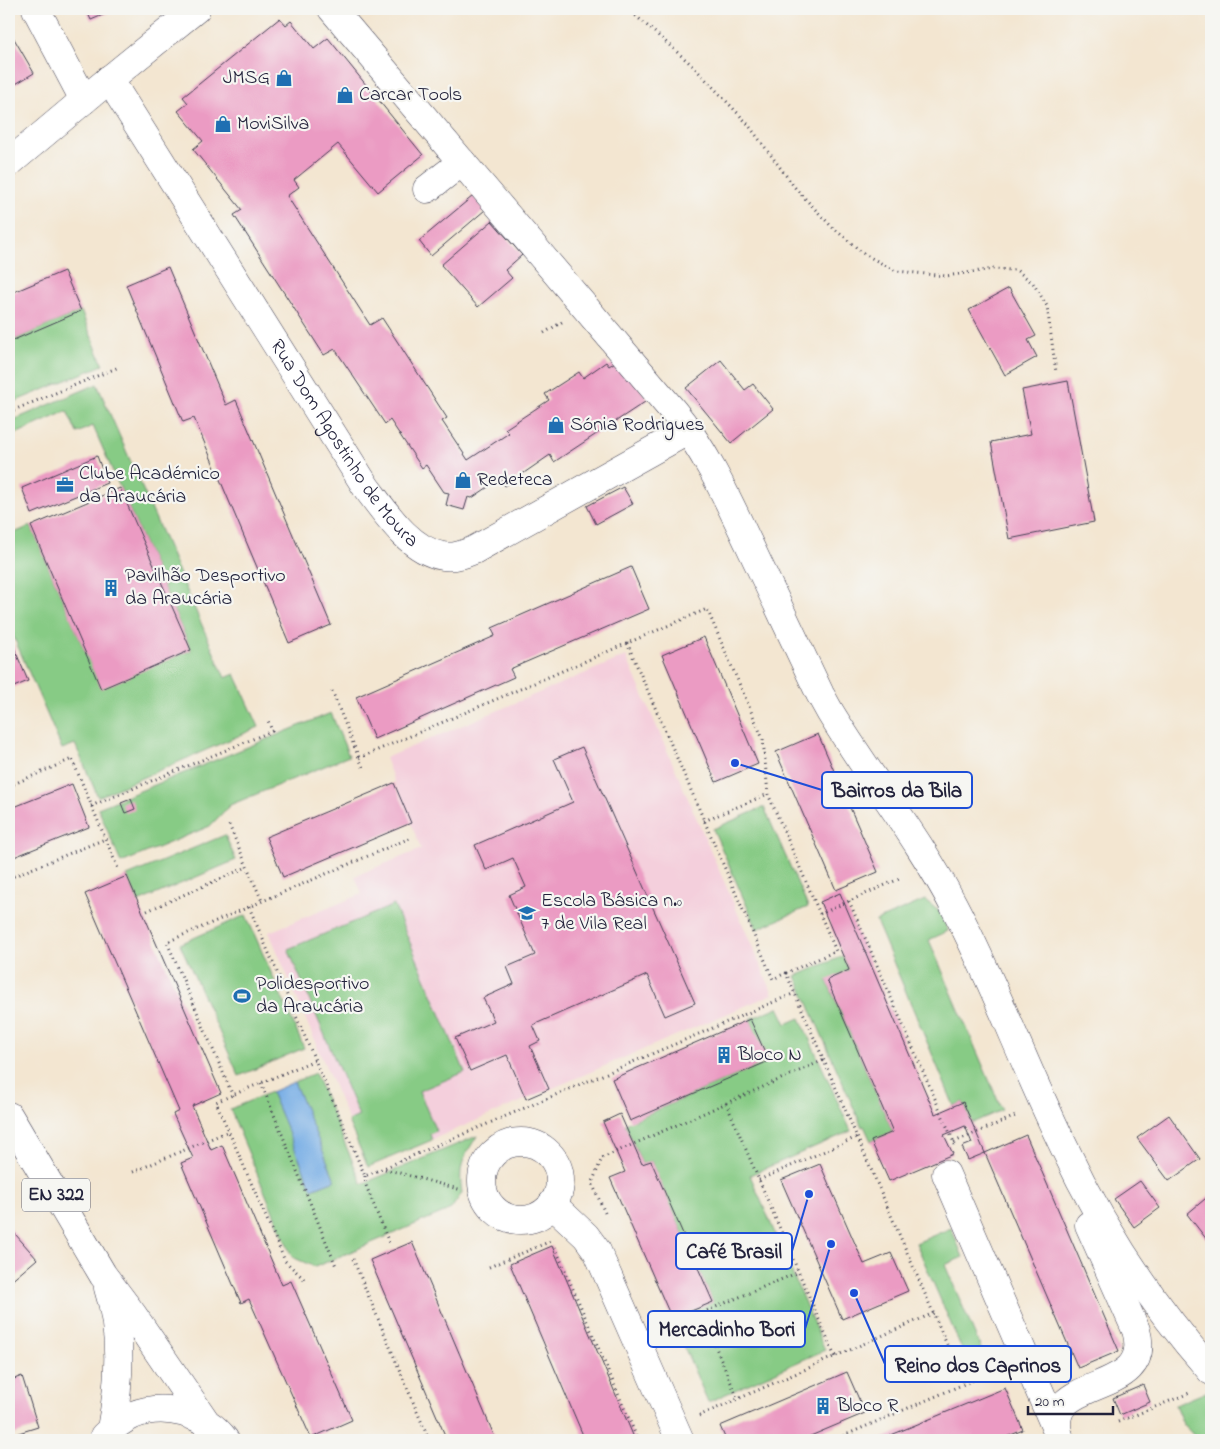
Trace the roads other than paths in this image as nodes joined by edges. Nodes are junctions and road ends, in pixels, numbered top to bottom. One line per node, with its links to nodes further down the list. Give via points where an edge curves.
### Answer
1 (36, 9): 5 (street)
2 (196, 9): 4 (street)
3 (332, 9): 6 (street)
4 (109, 79): 5 (street); 9 (street, Rua Dom Agostinho de Moura, via 366,487 415,543 444,556 474,550)
5 (84, 100): 7 (street)
6 (462, 162): 8 (street); 9 (street)
7 (9, 163)
8 (428, 189)
9 (689, 430): 10 (street, via 729,501 827,706 930,862 954,905)
10 (1044, 1104): 15 (street, via 1078,1175 1126,1258 1175,1329); 19 (street, via 1069,1180 1139,1341 1136,1358 1129,1368 1116,1378 1080,1392 1066,1403 1057,1421)
11 (9, 1116): 14 (street, EN 322)
12 (946, 1174): 19 (street)
13 (552, 1204): 16 (street, via 597,1251)
14 (103, 1275): 17 (street, EN 322); 18 (street, EN 322, via 118,1336 118,1380)
15 (1211, 1371)
16 (686, 1430)
17 (215, 1431): 18 (street, EN 322, via 183,1412 158,1409 133,1415)
18 (106, 1434)
19 (1060, 1440)

